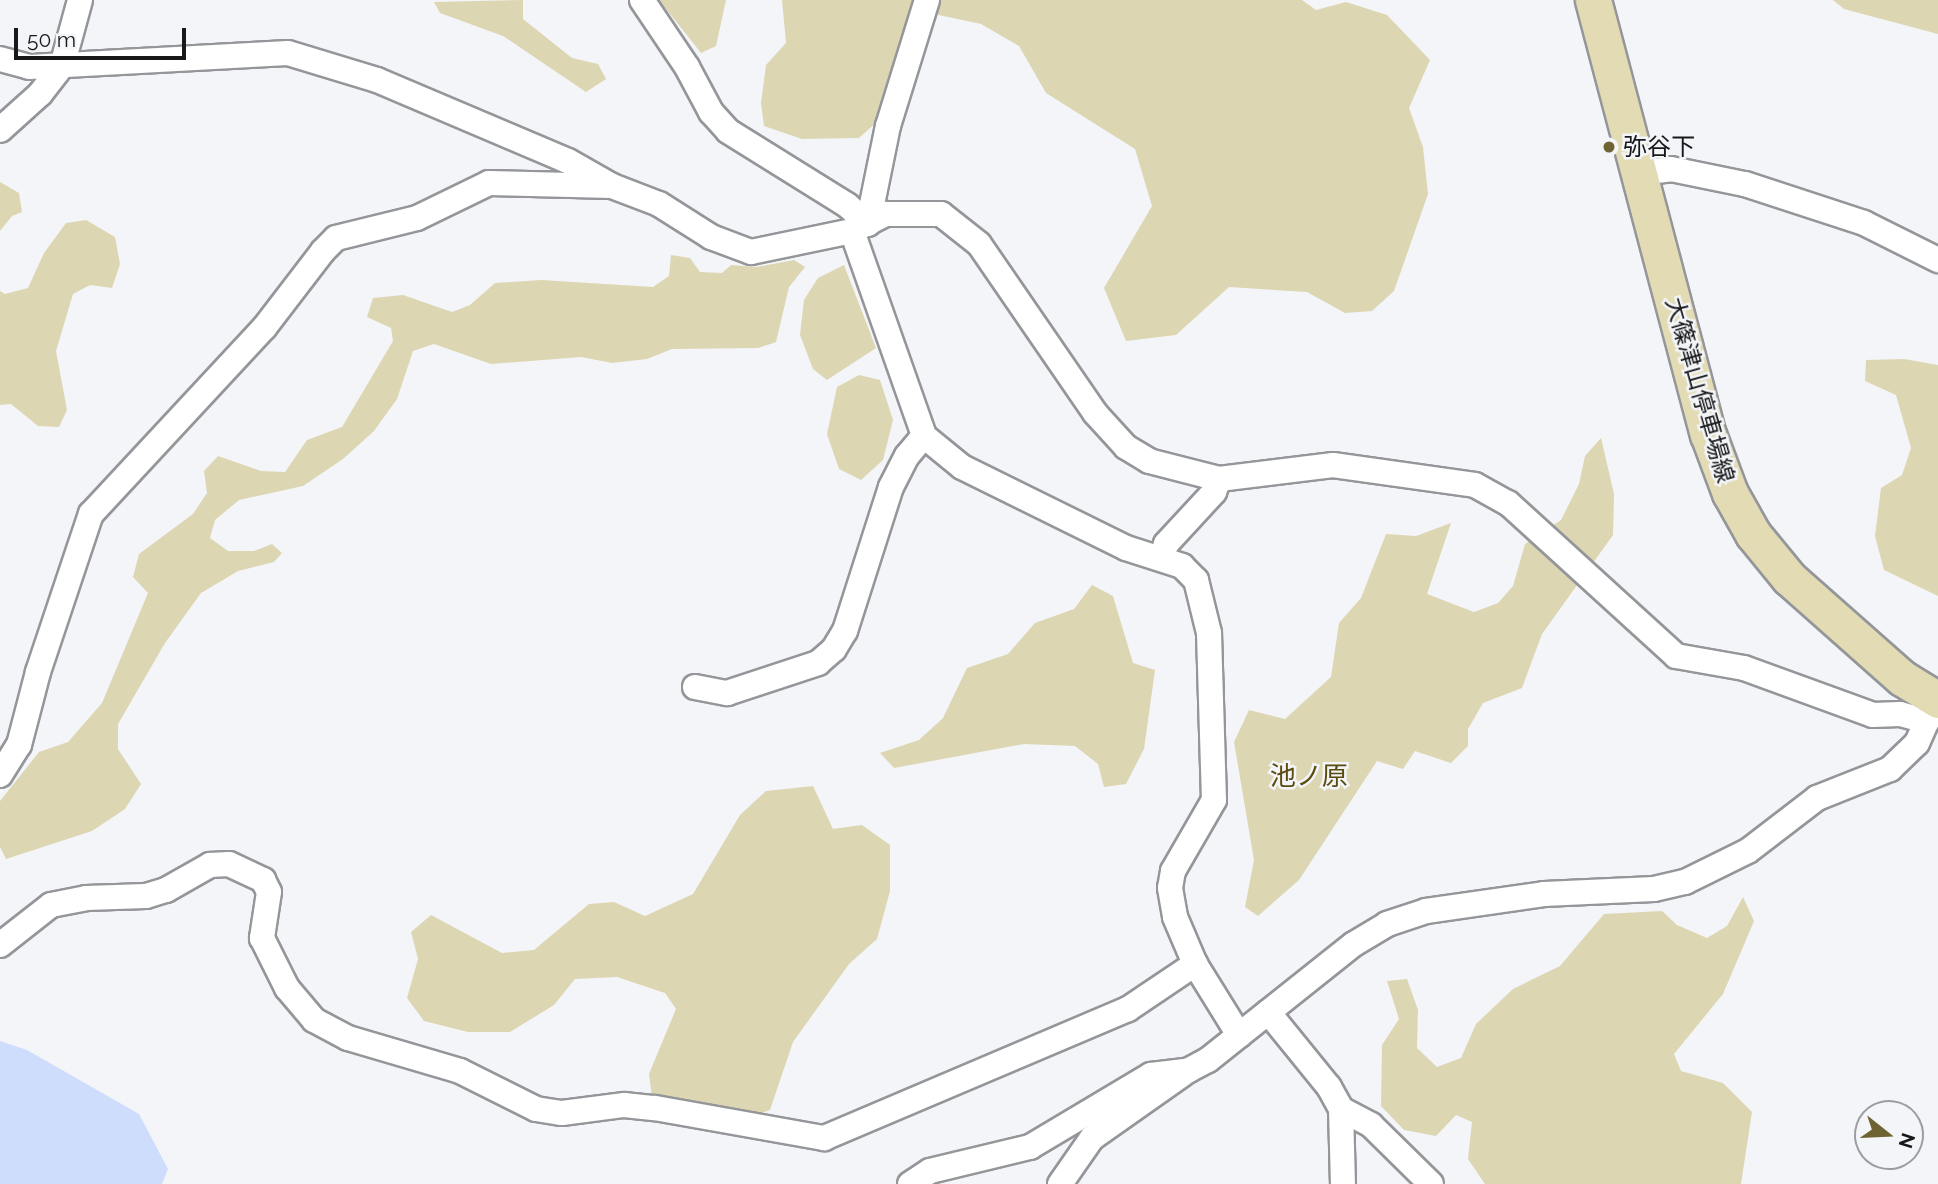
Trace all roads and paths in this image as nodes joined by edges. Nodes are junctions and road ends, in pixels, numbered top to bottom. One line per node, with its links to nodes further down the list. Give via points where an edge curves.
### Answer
1 (80, 0): 6 (street)
2 (642, 0): 10 (street, via 711,112 728,131 847,205)
3 (927, 0): 10 (street)
4 (1592, 0): 8 (main road, 大篠津山停車場線)
5 (0, 59): 6 (street, via 29,67)
6 (62, 66): 7 (street, via 40,94); 9 (street, via 288,53 377,80 568,161)
7 (0, 130)
8 (1640, 173): 11 (street, via 1671,169 1745,184 1854,219); 16 (main road, 大篠津山停車場線, via 1708,434 1730,494 1753,534 1789,578)
9 (612, 186): 10 (street, via 659,204 733,248 751,252); 17 (street, via 489,183 416,218 336,238 264,328 91,514 38,672 19,746)
10 (860, 228): 12 (street); 13 (street, via 886,214 920,211 941,214 964,230 991,261 1095,413 1126,447 1149,461)
11 (1938, 260)
12 (924, 436): 14 (street, via 962,467 1126,548); 15 (street, via 891,487 845,631 834,649 818,663 727,693)
13 (1219, 479): 14 (street, via 1214,492 1166,544); 16 (street, via 1333,465 1475,485 1507,503 1676,656 1744,668 1861,713 1900,714)
14 (1161, 558): 19 (street, via 1181,566 1196,580 1209,633 1213,800 1173,871 1170,888 1175,917)
15 (695, 687)
16 (1934, 707): 20 (street, via 1917,743 1890,769 1817,798 1748,851 1685,882 1654,889 1544,894 1426,911 1387,924 1354,944)
17 (0, 775)
18 (0, 945): 19 (street, via 51,905 86,898 146,896 210,865 229,864 263,880 269,892 262,939 287,988 314,1020 348,1038 460,1071 536,1109 562,1113 624,1105 695,1113 760,1130 824,1138 1128,1009)
19 (1195, 964): 21 (street)
20 (1268, 1012): 21 (street); 23 (street, via 1329,1087)
21 (1239, 1035): 22 (street)
22 (1189, 1070): 24 (street, via 1151,1075 1030,1147 930,1171); 25 (street, via 1092,1138)
23 (1341, 1109): 26 (street); 27 (street, via 1371,1125)
24 (910, 1184)
25 (1060, 1184)
26 (1342, 1184)
27 (1432, 1184)

